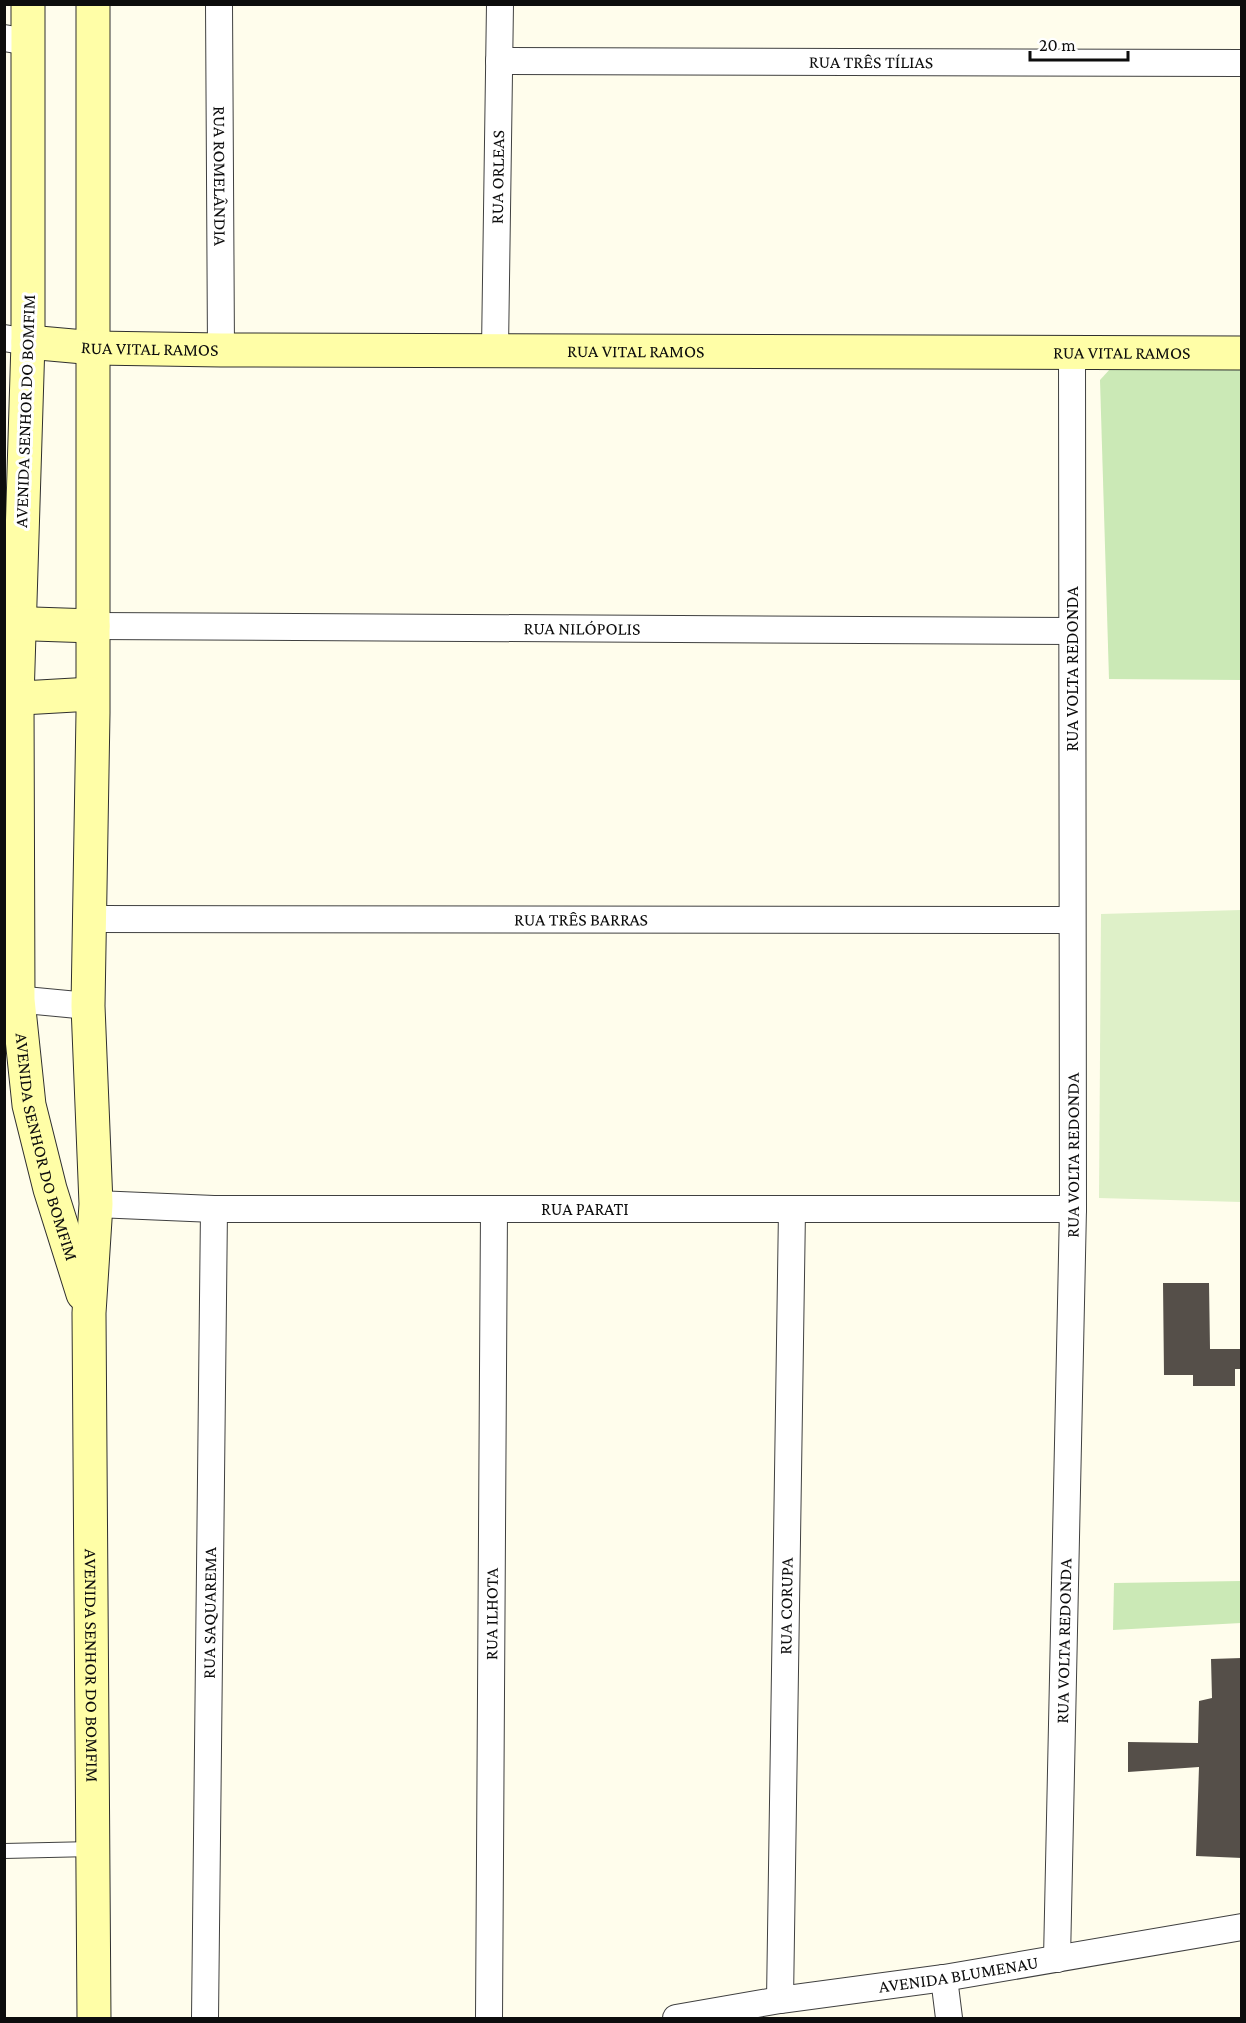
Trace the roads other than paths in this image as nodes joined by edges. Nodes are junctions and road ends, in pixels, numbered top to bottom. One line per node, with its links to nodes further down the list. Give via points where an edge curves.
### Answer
1 (28, 4): 5 (main road, AVENIDA SENHOR DO BOMFIM)
2 (93, 4): 9 (main road, AVENIDA SENHOR DO BOMFIM)
3 (219, 4): 11 (street, RUA ROMELÂNDIA)
4 (500, 4): 6 (street, RUA ORLEAS)
5 (16, 40): 8 (main road, AVENIDA SENHOR DO BOMFIM)
6 (499, 61): 7 (street, RUA TRÊS TÍLIAS); 10 (street, RUA ORLEAS)
7 (1242, 63)
8 (16, 340): 9 (main road, RUA VITAL RAMOS); 14 (main road, AVENIDA SENHOR DO BOMFIM)
9 (95, 348): 11 (main road, RUA VITAL RAMOS); 15 (main road, AVENIDA SENHOR DO BOMFIM)
10 (495, 349): 11 (main road, RUA VITAL RAMOS); 12 (main road, RUA VITAL RAMOS)
11 (221, 350)
12 (1072, 351): 13 (main road, RUA VITAL RAMOS); 16 (street, RUA VOLTA REDONDA)
13 (1242, 353)
14 (11, 624): 15 (main road); 18 (main road, AVENIDA SENHOR DO BOMFIM)
15 (93, 626): 16 (street, RUA NILÓPOLIS); 17 (main road, AVENIDA SENHOR DO BOMFIM)
16 (1072, 631): 20 (street, RUA VOLTA REDONDA)
17 (92, 694): 18 (main road); 19 (main road, AVENIDA SENHOR DO BOMFIM)
18 (11, 699): 21 (main road, AVENIDA SENHOR DO BOMFIM)
19 (91, 919): 20 (street, RUA TRÊS BARRAS); 22 (main road, AVENIDA SENHOR DO BOMFIM)
20 (1072, 920): 26 (street, RUA VOLTA REDONDA)
21 (11, 999): 22 (street); 28 (main road, AVENIDA SENHOR DO BOMFIM, via 29,1105 50,1189)
22 (88, 1006): 23 (main road, AVENIDA SENHOR DO BOMFIM)
23 (96, 1204): 24 (street, RUA PARATI); 28 (main road, AVENIDA SENHOR DO BOMFIM)
24 (214, 1209): 25 (street, RUA PARATI); 36 (street, RUA SAQUAREMA)
25 (494, 1209): 27 (street, RUA PARATI); 37 (street, RUA ILHOTA)
26 (1073, 1209): 27 (street, RUA PARATI); 32 (street, RUA VOLTA REDONDA)
27 (792, 1210): 34 (street, RUA CORUPA)
28 (89, 1313): 29 (main road, AVENIDA SENHOR DO BOMFIM)
29 (93, 1849): 30 (lane); 35 (main road, AVENIDA SENHOR DO BOMFIM)
30 (4, 1851)
31 (1242, 1927): 32 (street, AVENIDA BLUMENAU)
32 (1057, 1959): 33 (street, AVENIDA BLUMENAU)
33 (944, 1978): 34 (street, AVENIDA BLUMENAU); 39 (street)
34 (780, 2000): 38 (street, AVENIDA BLUMENAU)
35 (94, 2019)
36 (205, 2019)
37 (489, 2019)
38 (675, 2019)
39 (949, 2019)

